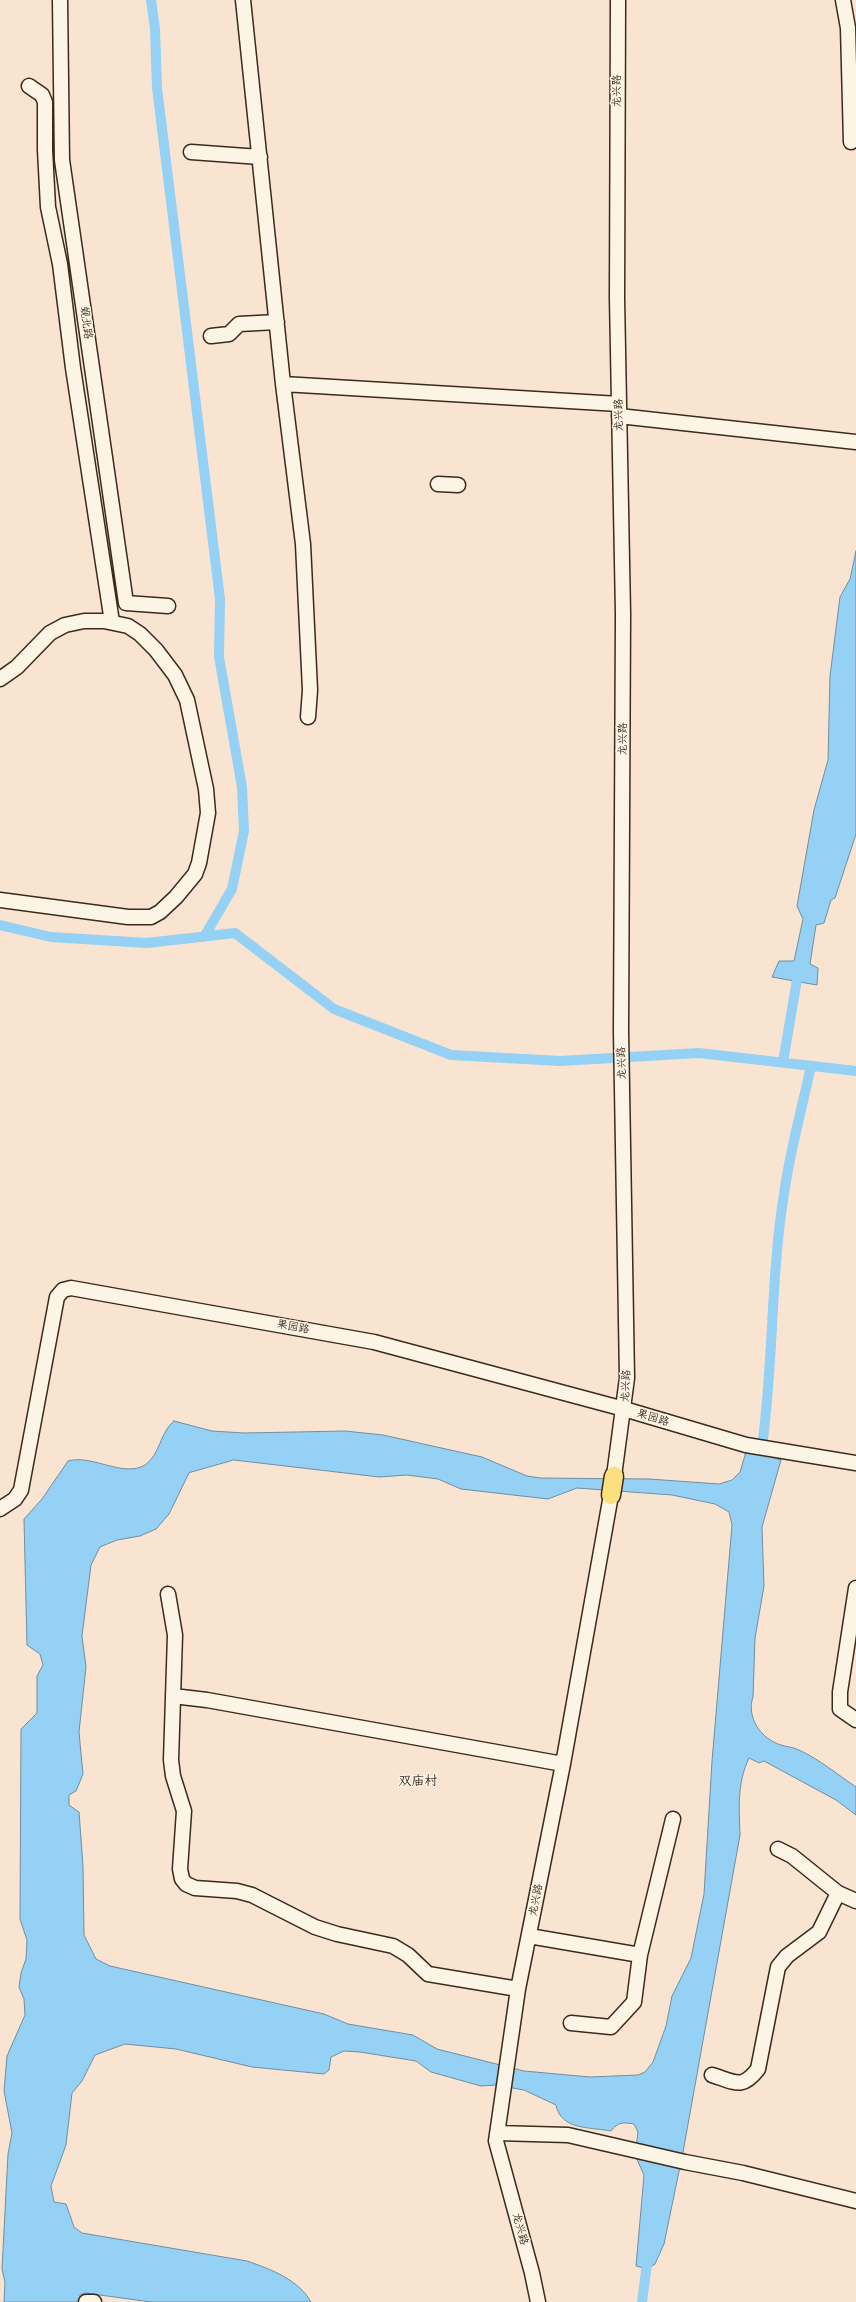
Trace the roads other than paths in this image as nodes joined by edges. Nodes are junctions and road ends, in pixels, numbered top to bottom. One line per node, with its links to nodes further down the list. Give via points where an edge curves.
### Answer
1 (60, 0): 16 (street, 蚬北路, via 62,160 126,603)
2 (243, 0): 8 (street)
3 (618, 0): 12 (street, 龙兴路)
4 (843, 0): 6 (street, via 848,35)
5 (29, 86): 17 (street, via 42,95 45,102 48,207 60,264 73,368)
6 (851, 142)
7 (191, 152): 8 (street)
8 (260, 157): 9 (street)
9 (277, 322): 10 (street, via 239,324 229,334); 11 (street)
10 (211, 336)
11 (284, 384): 12 (street); 19 (street, via 303,544 310,690)
12 (619, 410): 13 (street); 21 (street, 龙兴路, via 623,614 621,1031 627,1378)
13 (856, 442)
14 (438, 484): 15 (street)
15 (458, 485)
16 (168, 606)
17 (112, 622): 18 (street, via 84,621 66,625 50,633 17,667); 20 (street, via 128,626 156,650 175,676 187,700 208,802 207,823 195,874 160,912 146,917 128,917)
18 (0, 679)
19 (308, 717)
20 (0, 900)
21 (624, 1409): 22 (street, 果园路, via 746,1445); 23 (street, 龙兴路); 25 (street, 果园路, via 359,1339 71,1288 63,1290 57,1297 21,1490 15,1499)
22 (856, 1463)
23 (614, 1476): 24 (main road)
24 (611, 1495): 30 (street, 龙兴路)
25 (0, 1509)
26 (856, 1588): 29 (street, via 840,1692 840,1709)
27 (168, 1594): 28 (street, via 175,1635)
28 (173, 1696): 30 (street, via 208,1700); 37 (street, via 171,1760 173,1776 184,1811 180,1869 186,1884 195,1888 237,1891 252,1895 314,1927 393,1946 408,1955 428,1974)
29 (856, 1720)
30 (563, 1764): 35 (street, 龙兴路)
31 (673, 1819): 36 (street)
32 (778, 1849): 33 (street, via 792,1856)
33 (838, 1893): 34 (street); 39 (street, via 819,1932 787,1956 778,1967 758,2069 749,2081 739,2084)
34 (856, 1901)
35 (529, 1936): 36 (street); 37 (street, 龙兴路)
36 (640, 1955): 38 (street, via 634,2002 611,2027)
37 (518, 1988): 40 (street, 龙兴路)
38 (571, 2023)
39 (712, 2075)
40 (497, 2133): 41 (street, via 568,2135); 44 (street, 龙兴路, via 496,2141)
41 (856, 2200)
42 (86, 2302): 43 (street)
43 (94, 2302)
44 (538, 2302)

